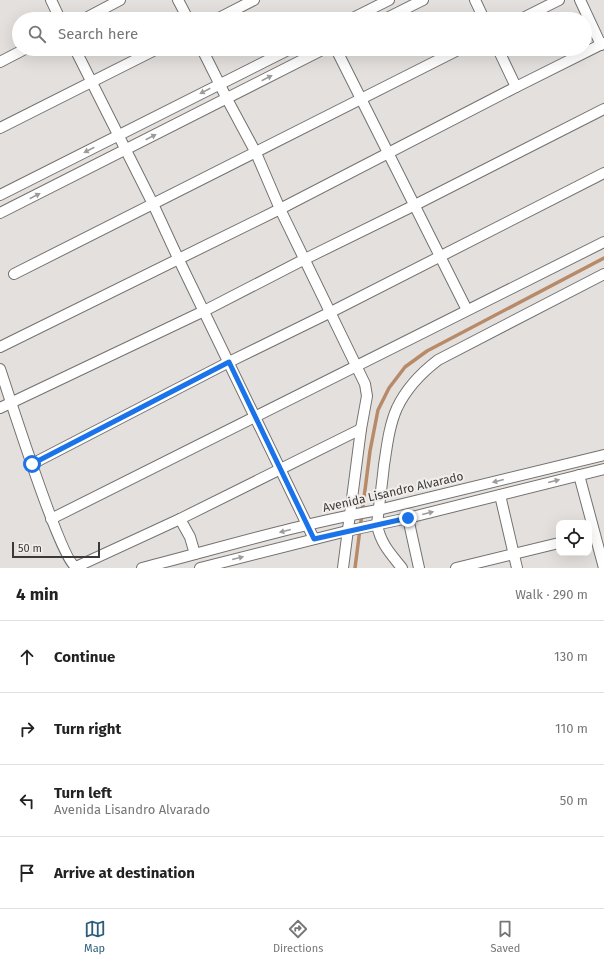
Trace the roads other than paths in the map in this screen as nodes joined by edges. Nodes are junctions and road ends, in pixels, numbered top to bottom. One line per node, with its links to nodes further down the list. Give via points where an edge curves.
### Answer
1 (50, 0): 10 (street)
2 (120, 0): 11 (street)
3 (178, 0): 12 (street)
4 (254, 0): 13 (street)
5 (389, 0): 14 (street)
6 (423, 0): 15 (street)
7 (475, 0): 16 (street)
8 (559, 0): 17 (street)
9 (580, 0): 18 (street)
10 (56, 12)
11 (97, 12)
12 (184, 12)
13 (231, 12)
14 (365, 12)
15 (399, 12)
16 (481, 12)
17 (535, 12)
18 (586, 12)
19 (592, 23): 20 (street)
20 (603, 44): 21 (street)
21 (592, 49)
22 (12, 56): 32 (street)
23 (78, 56): 33 (street)
24 (143, 56): 33 (street)
25 (205, 56): 34 (street)
26 (276, 56): 34 (street)
27 (310, 56): 37 (street, one-way to 27)
28 (339, 56): 36 (street)
29 (446, 56): 36 (street)
30 (501, 56): 35 (street)
31 (579, 56): 35 (street)
32 (0, 62)
33 (91, 82): 39 (street); 40 (street)
34 (219, 84): 37 (street); 40 (street, one-way to 40)
35 (516, 87): 43 (street)
36 (360, 98): 42 (street); 43 (street)
37 (227, 99): 41 (street, one-way to 37); 42 (street)
38 (604, 109): 47 (street)
39 (0, 128)
40 (118, 136): 41 (street); 45 (street, one-way to 45)
41 (125, 150): 46 (street); 49 (street, one-way to 41)
42 (256, 152): 46 (street); 48 (street)
43 (388, 153): 47 (street); 48 (street)
44 (604, 173): 51 (street)
45 (0, 195)
46 (153, 204): 52 (street); 54 (street)
47 (415, 205): 51 (street); 53 (street)
48 (280, 209): 52 (street); 53 (street)
49 (0, 213)
50 (604, 242): 56 (street)
51 (440, 256): 56 (street); 58 (street)
52 (178, 258): 57 (street); 59 (street)
53 (305, 259): 57 (street); 58 (street)
54 (14, 274)
55 (604, 274): 73 (street, via 438,360 422,372 397,407 392,421)
56 (468, 310): 61 (street)
57 (204, 311): 60 (street); 63 (street)
58 (331, 312): 60 (street); 61 (street)
59 (0, 347)
60 (229, 362): 65 (street); 68 (street)
61 (357, 366): 65 (street); 66 (street, via 367,396)
62 (0, 370): 63 (street)
63 (11, 403): 64 (street); 68 (street)
64 (0, 408)
65 (255, 417): 70 (street); 77 (street)
66 (361, 429): 70 (street); 74 (street)
67 (604, 455): 73 (street, Avenida Lisandro Alvarado, one-way to 73)
68 (32, 464): 77 (street)
69 (604, 469): 71 (street)
70 (280, 470): 75 (street); 78 (street)
71 (579, 474): 72 (street, one-way to 71); 81 (street)
72 (500, 495): 76 (street, one-way to 72); 84 (street)
73 (378, 510): 74 (street, Avenida Lisandro Alvarado); 79 (street)
74 (350, 515): 78 (street, Avenida Lisandro Alvarado); 80 (street)
75 (180, 518): 85 (street); 86 (street)
76 (408, 518): 79 (street); 91 (street)
77 (51, 519): 86 (street, via 72,566 76,568)
78 (307, 525): 82 (street); 85 (street, Avenida Lisandro Alvarado, one-way to 85)
79 (377, 525): 80 (street); 90 (street, via 386,549)
80 (347, 531): 82 (street); 89 (street)
81 (596, 534): 94 (street)
82 (314, 539): 88 (street, one-way to 82)
83 (556, 544): 84 (street)
84 (514, 553): 92 (street); 93 (street)
85 (195, 554): 87 (street, Avenida Lisandro Alvarado)
86 (94, 564)
87 (142, 568)
88 (200, 568)
89 (343, 568)
90 (402, 568)
91 (419, 568)
92 (456, 568)
93 (517, 568)
94 (604, 568)

